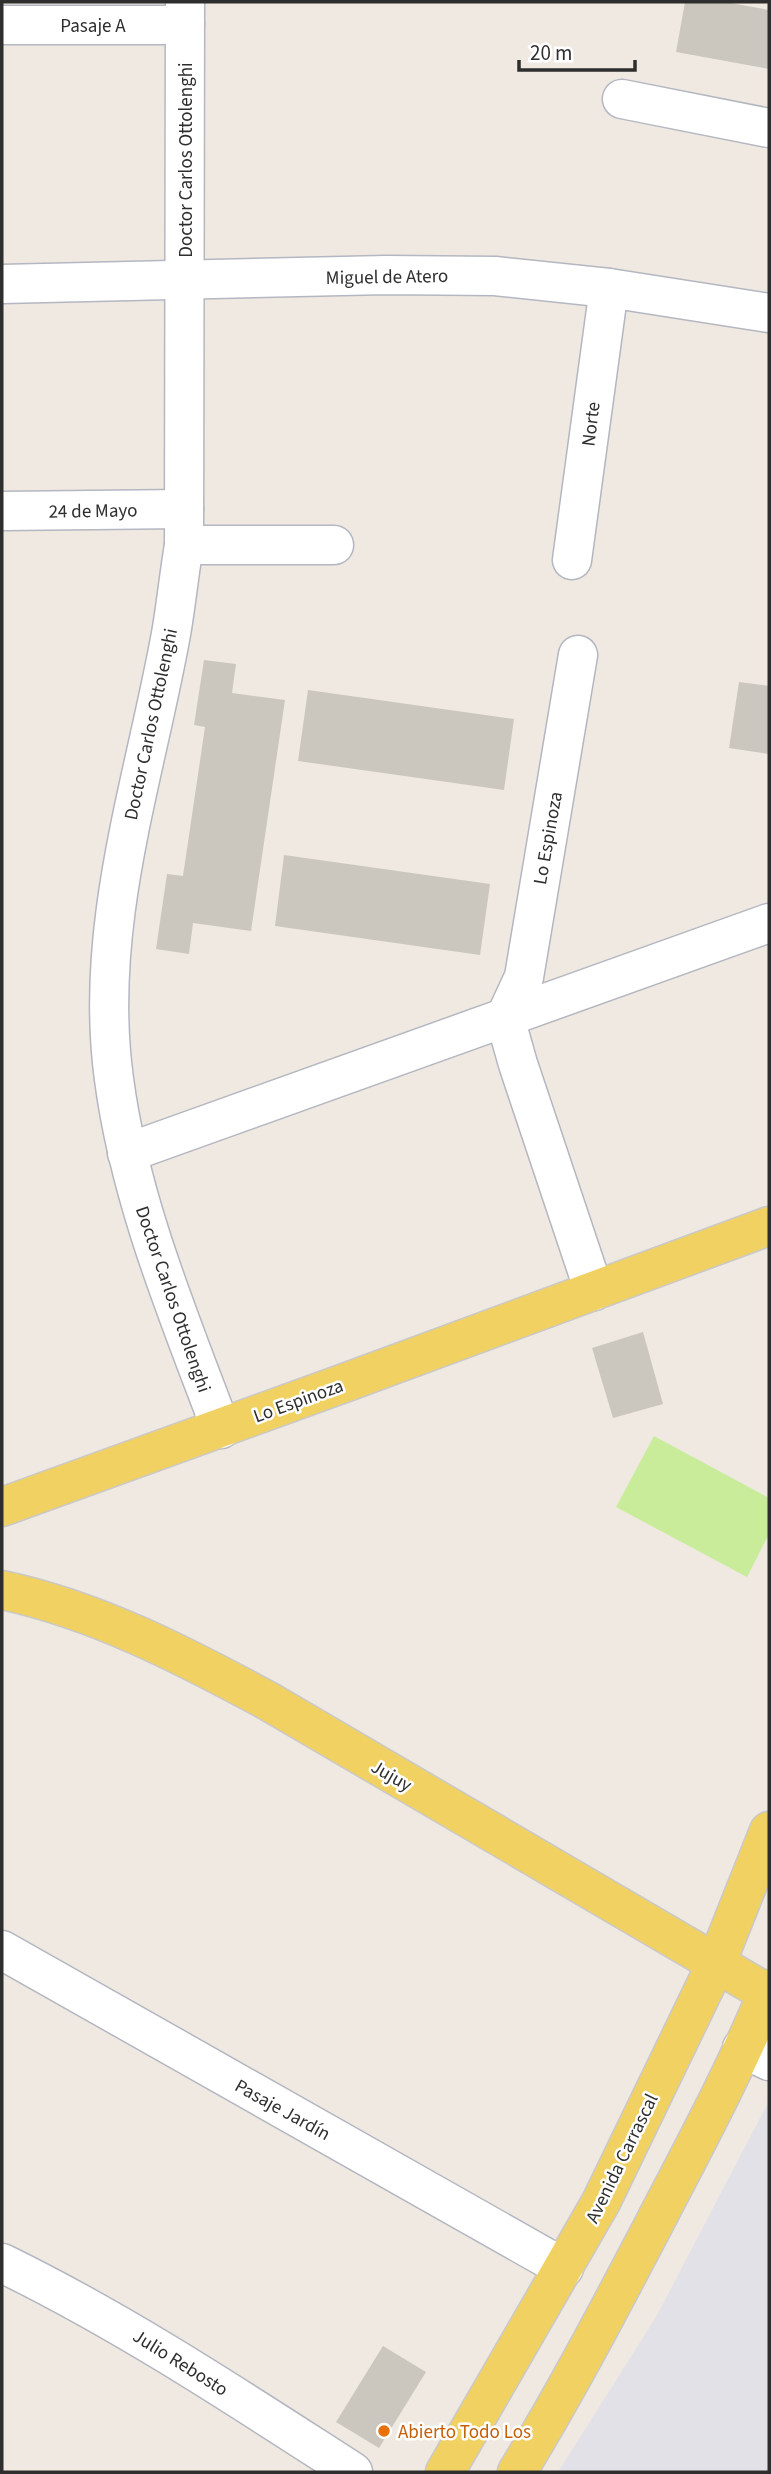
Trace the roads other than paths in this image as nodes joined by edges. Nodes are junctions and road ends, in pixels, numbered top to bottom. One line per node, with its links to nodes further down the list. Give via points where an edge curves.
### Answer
1 (185, 13): 2 (street, Pasaje A); 5 (street, Doctor Carlos Ottolenghi)
2 (2, 25)
3 (622, 99): 4 (street)
4 (769, 128)
5 (185, 279): 6 (street, Miguel de Atero); 7 (street, Miguel de Atero, via 440,274); 10 (street, Doctor Carlos Ottolenghi)
6 (2, 284)
7 (609, 288): 8 (street, Miguel de Atero); 12 (street, Norte)
8 (769, 313)
9 (2, 511): 10 (street, 24 de Mayo)
10 (184, 527): 11 (street, 24 de Mayo); 16 (street, Doctor Carlos Ottolenghi, via 171,634 114,906 113,1078)
11 (334, 545)
12 (572, 560)
13 (578, 655): 15 (street, Lo Espinoza, via 524,977)
14 (769, 923): 15 (street)
15 (505, 1018): 16 (street); 18 (street)
16 (127, 1153): 19 (street, Doctor Carlos Ottolenghi, via 156,1255)
17 (769, 1226): 18 (main road, Lo Espinoza)
18 (594, 1291): 19 (main road, Lo Espinoza)
19 (221, 1429): 20 (main road, Lo Espinoza)
20 (2, 1507)
21 (2, 1590): 24 (main road, Jujuy, via 118,1627 268,1700)
22 (769, 1830): 24 (main road, Avenida Carrascal)
23 (2, 1950): 28 (street, Pasaje Jardín)
24 (716, 1964): 25 (main road, Jujuy); 28 (main road, Avenida Carrascal)
25 (768, 1991): 26 (main road)
26 (756, 2055): 31 (main road)
27 (2, 2263): 29 (street, Julio Rebosto, via 121,2325)
28 (564, 2268): 30 (main road, Avenida Carrascal)
29 (353, 2472)
30 (445, 2472)
31 (517, 2472)

